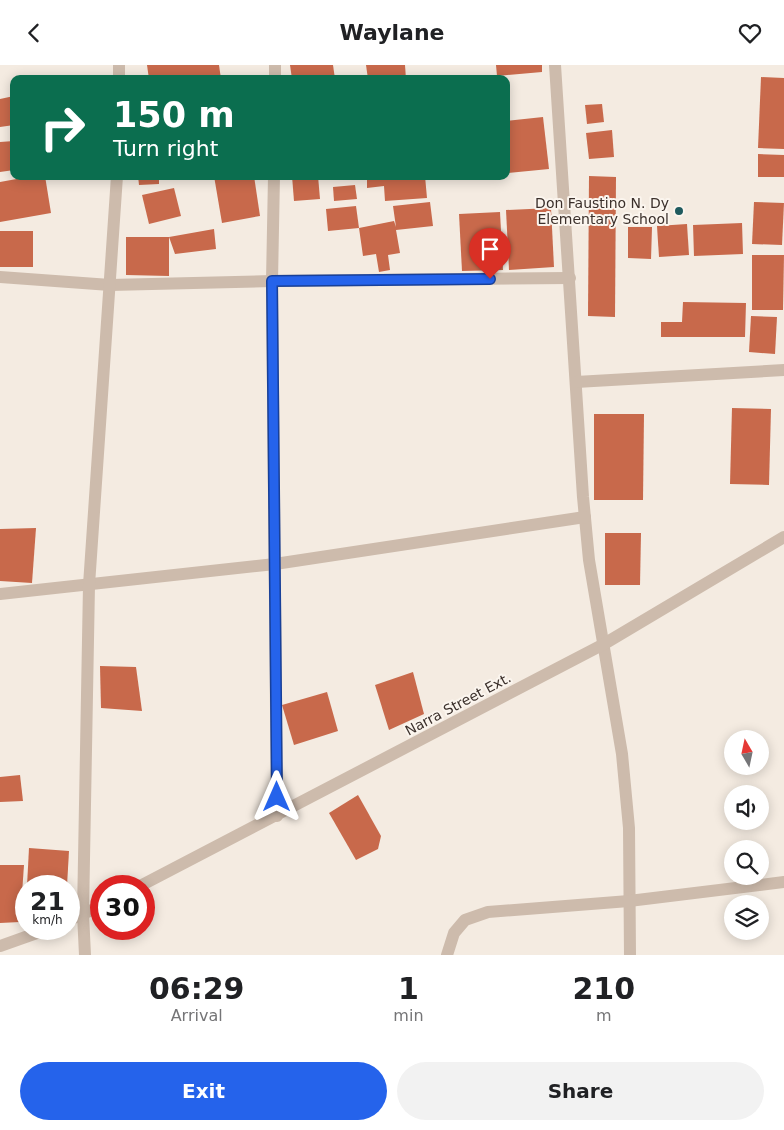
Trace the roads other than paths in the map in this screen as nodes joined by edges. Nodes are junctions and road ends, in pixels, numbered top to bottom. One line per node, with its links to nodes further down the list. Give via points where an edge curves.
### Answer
1 (555, 65): 5 (street)
2 (117, 180): 7 (street)
3 (274, 180): 6 (street)
4 (0, 277): 7 (street)
5 (570, 278): 6 (street); 9 (street)
6 (272, 281): 7 (street); 12 (street)
7 (110, 285): 13 (street)
8 (784, 370): 9 (street)
9 (576, 383): 10 (street)
10 (585, 517): 12 (street); 15 (street)
11 (784, 537): 15 (street, Narra Street Ext.)
12 (275, 564): 13 (street); 16 (street)
13 (89, 585): 14 (street); 21 (street)
14 (0, 593)
15 (604, 644): 16 (street, Narra Street Ext.); 19 (street, via 622,754 629,828)
16 (277, 815): 17 (street, Narra Street Ext.)
17 (155, 878)
18 (784, 882): 19 (street)
19 (629, 901): 26 (street, via 488,912 465,920 454,933); 27 (street)
20 (90, 910): 21 (street)
21 (83, 914): 22 (street); 25 (street)
22 (80, 915)
23 (17, 940): 24 (street)
24 (0, 946)
25 (86, 955)
26 (447, 955)
27 (630, 955)

